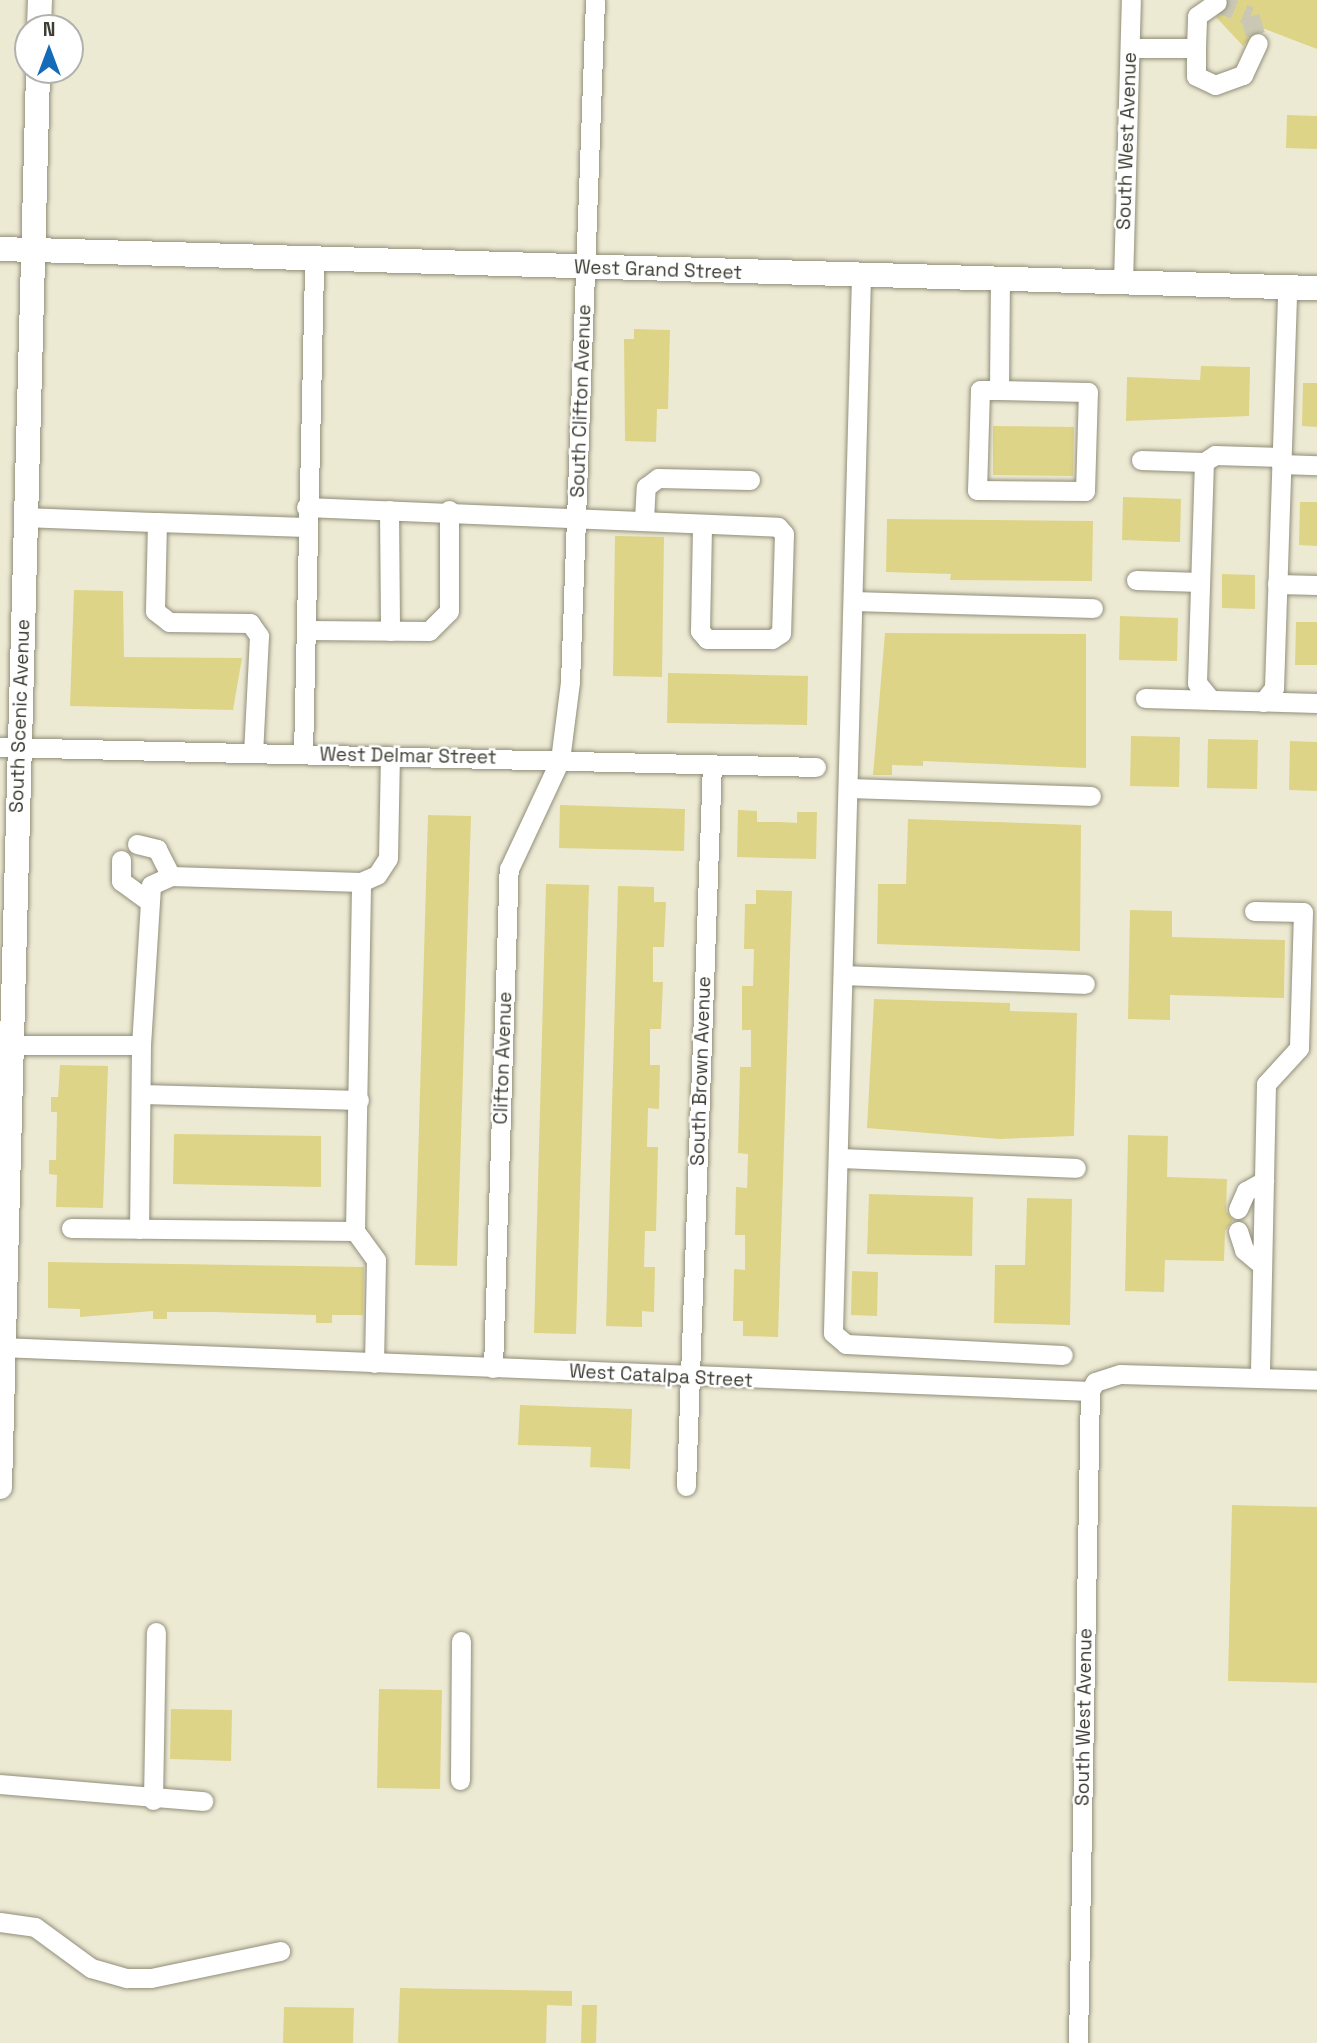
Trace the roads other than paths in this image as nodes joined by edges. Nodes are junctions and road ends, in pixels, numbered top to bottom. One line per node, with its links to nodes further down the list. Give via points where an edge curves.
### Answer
1 (595, 0): 11 (street, South Clifton Avenue)
2 (1131, 0): 5 (street, South West Avenue)
3 (1217, 2): 6 (street, via 1197,16)
4 (1258, 43): 6 (street, via 1243,75 1215,85 1196,76)
5 (1130, 48): 6 (street); 14 (street, South West Avenue)
6 (1196, 48)
7 (38, 84): 9 (main road, South Scenic Avenue)
8 (0, 249): 9 (main road, West Grand Street)
9 (33, 249): 10 (main road, West Grand Street); 26 (main road, South Scenic Avenue)
10 (314, 259): 11 (main road, West Grand Street); 27 (street)
11 (586, 268): 12 (main road, West Grand Street); 25 (street, South Clifton Avenue)
12 (860, 276): 13 (main road, West Grand Street); 35 (street)
13 (1000, 279): 14 (main road, West Grand Street); 17 (street)
14 (1123, 282): 15 (main road, West Grand Street)
15 (1287, 287): 16 (main road, West Grand Street); 19 (street)
16 (1317, 288)
17 (999, 390): 17 (street, via 1088,392 1085,491 977,490 979,390)
18 (1141, 460): 20 (street)
19 (1281, 461): 20 (street, via 1215,455); 21 (street); 33 (street)
20 (1204, 462): 32 (street)
21 (1317, 465)
22 (750, 480): 28 (street, via 658,478 646,486)
23 (389, 510): 24 (street); 27 (street); 38 (street)
24 (449, 510): 25 (street); 38 (street, via 449,611 429,631)
25 (577, 515): 28 (street); 47 (street, South Clifton Avenue, via 578,586)
26 (26, 517): 29 (street); 43 (main road, South Scenic Avenue)
27 (306, 517): 29 (street); 37 (street)
28 (644, 520): 30 (street)
29 (157, 522): 44 (street, via 155,611 169,622 250,624 259,636)
30 (702, 524): 30 (street, via 778,527 784,534 781,633 772,639 707,639 700,631)
31 (1136, 580): 32 (street)
32 (1200, 582): 40 (street, via 1197,683)
33 (1277, 583): 34 (street); 41 (street, via 1274,688)
34 (1317, 585)
35 (854, 601): 36 (street); 50 (street)
36 (1093, 608)
37 (306, 630): 38 (street); 45 (street)
38 (390, 631)
39 (1145, 698): 40 (street)
40 (1211, 700): 41 (street)
41 (1263, 702): 42 (street)
42 (1317, 703)
43 (10, 747): 44 (street, West Delmar Street); 60 (main road, South Scenic Avenue)
44 (253, 753): 45 (street, West Delmar Street)
45 (303, 754): 46 (street, West Delmar Street)
46 (390, 756): 47 (street, West Delmar Street); 55 (street, via 388,858 377,875)
47 (560, 760): 48 (street, West Delmar Street); 77 (street, Clifton Avenue, via 509,869)
48 (712, 764): 49 (street, West Delmar Street); 78 (street, South Brown Avenue)
49 (816, 767)
50 (851, 788): 51 (street); 58 (street)
51 (1091, 796)
52 (137, 844): 54 (street, via 157,849)
53 (121, 860): 56 (street, via 121,881)
54 (171, 876): 55 (street); 56 (street, via 151,885)
55 (361, 882): 63 (street)
56 (146, 899): 61 (street)
57 (1254, 911): 66 (street, via 1303,912 1303,1022 1299,1048 1266,1084)
58 (844, 975): 59 (street); 64 (street)
59 (1085, 984)
60 (5, 1045): 61 (street); 72 (main road, South Scenic Avenue)
61 (141, 1045): 62 (street)
62 (142, 1094): 63 (street); 69 (street)
63 (359, 1100): 70 (street)
64 (838, 1158): 65 (street); 75 (street, via 833,1333 846,1344)
65 (1076, 1168)
66 (1264, 1181): 67 (street, via 1246,1191); 73 (street)
67 (1238, 1209)
68 (71, 1228): 69 (street)
69 (139, 1229): 70 (street)
70 (355, 1231): 76 (street, via 376,1260)
71 (1238, 1231): 73 (street, via 1244,1250)
72 (3, 1252): 74 (main road, South Scenic Avenue)
73 (1262, 1265): 79 (street)
74 (2, 1347): 76 (street, West Catalpa Street); 82 (main road, South Scenic Avenue)
75 (1063, 1355)
76 (374, 1363): 77 (street, West Catalpa Street)
77 (493, 1368): 78 (street, West Catalpa Street)
78 (691, 1377): 81 (street, West Catalpa Street); 83 (street, South Brown Avenue)
79 (1260, 1378): 80 (street); 81 (street, via 1120,1374 1096,1382)
80 (1317, 1380)
81 (1090, 1391): 93 (street, South West Avenue)
82 (1, 1441): 84 (main road, South Scenic Avenue)
83 (686, 1486)
84 (0, 1487)
85 (156, 1632): 89 (street)
86 (461, 1641): 87 (street)
87 (460, 1780)
88 (0, 1784): 89 (street, via 110,1788)
89 (153, 1800): 90 (street)
90 (203, 1801)
91 (0, 1922): 92 (street, via 35,1927 91,1968 127,1978 150,1978)
92 (279, 1951)
93 (1078, 2043)

